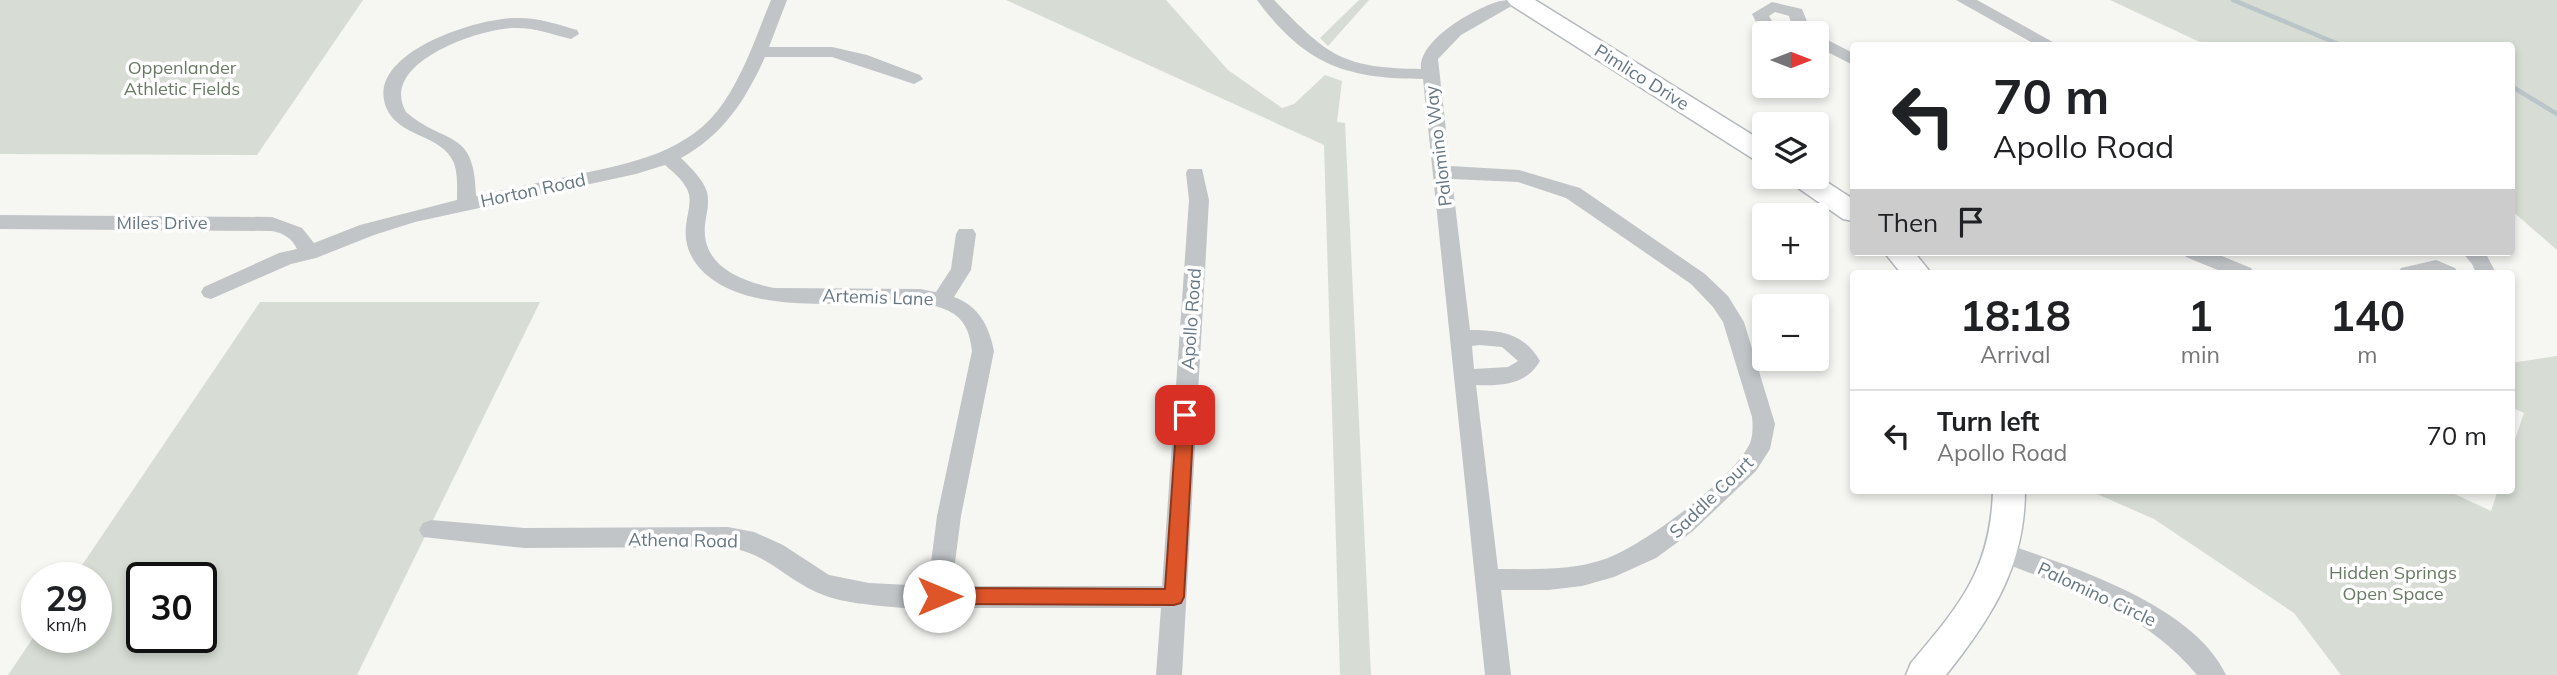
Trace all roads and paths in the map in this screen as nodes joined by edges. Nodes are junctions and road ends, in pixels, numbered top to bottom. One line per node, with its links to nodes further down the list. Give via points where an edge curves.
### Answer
1 (779, 0): 8 (street, Horton Road)
2 (1265, 0): 10 (street, via 1309,46 1333,62 1371,73)
3 (1517, 0): 10 (street, Palomino Way, via 1449,35 1429,59); 12 (street, Pimlico Drive)
4 (1964, 0): 6 (street)
5 (571, 34): 17 (street, via 528,23 475,29 432,47 399,76 392,95 397,112 456,150 464,167)
6 (2044, 42)
7 (1829, 46): 9 (street)
8 (758, 52): 11 (street, via 846,55); 13 (street, Horton Road, via 727,115 703,137)
9 (1850, 58)
10 (1429, 74): 14 (street, Palomino Way)
11 (914, 79)
12 (1752, 147)
13 (669, 157): 17 (street, Horton Road); 29 (street, Artemis Lane, via 696,188 700,201 696,241 703,260 730,283 774,295)
14 (1441, 172): 30 (street, Palomino Way); 35 (street, Saddle Court, via 1519,176 1573,192 1698,279 1732,316 1764,431 1749,464 1683,528 1647,552 1617,567 1584,575)
15 (1195, 173): 37 (street, Apollo Road, via 1199,200)
16 (1820, 189): 18 (street)
17 (467, 204): 21 (street, Horton Road, via 379,226)
18 (1850, 207)
19 (0, 222): 21 (street, Miles Drive, via 261,223 290,228 299,234)
20 (966, 234): 29 (street, via 961,270)
21 (309, 253): 28 (street, Horton Road, via 286,258)
22 (1902, 256): 25 (street)
23 (2203, 256): 26 (street)
24 (2439, 264): 27 (street)
25 (1914, 270)
26 (2237, 270)
27 (2418, 270)
28 (211, 292)
29 (942, 299): 36 (street, Artemis Lane, via 973,319 983,351 949,516)
30 (1460, 338): 31 (street, Palomino Way); 31 (street, via 1502,338 1524,349 1529,361 1515,375)
31 (1464, 377): 35 (street, Palomino Way)
32 (2009, 494): 34 (street)
33 (431, 530): 36 (street, Athena Road, via 524,538 728,537 775,552 823,584 890,597)
34 (2004, 553): 40 (street, via 1979,602); 41 (street, Palomino Circle, via 2151,617)
35 (1487, 580): 39 (street, Palomino Way)
36 (939, 596): 37 (street, Athena Road)
37 (1174, 597): 38 (street, Apollo Road)
38 (1169, 675)
39 (1498, 675)
40 (1924, 675)
41 (2213, 675)

